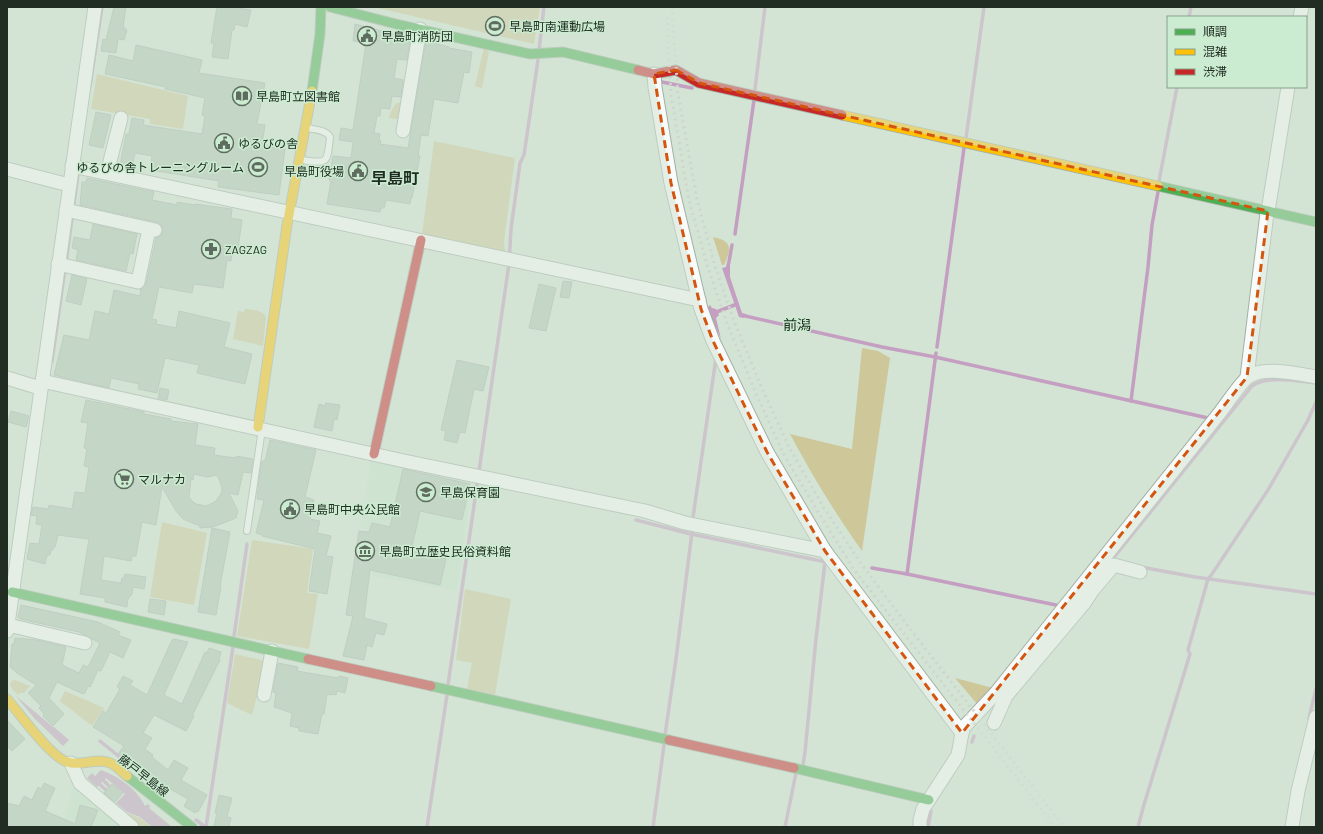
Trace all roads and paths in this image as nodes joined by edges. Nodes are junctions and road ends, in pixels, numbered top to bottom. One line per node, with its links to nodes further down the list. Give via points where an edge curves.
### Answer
1 (95, 7): 11 (street)
2 (321, 7): 8 (street)
3 (330, 7): 4 (street)
4 (420, 29): 5 (street, via 544,54 563,52); 9 (street)
5 (654, 79): 17 (street, via 676,70 699,83 966,142); 21 (street, via 671,183)
6 (1288, 88): 17 (street)
7 (121, 118): 13 (street)
8 (306, 128): 10 (street); 10 (lane, via 329,134 328,155 321,162)
9 (403, 132)
10 (301, 160): 16 (street)
11 (76, 167): 13 (street); 14 (street)
12 (7, 169): 14 (street)
13 (107, 173): 16 (street)
14 (69, 185): 15 (street)
15 (70, 211): 20 (street); 20 (street, via 152,230 138,282)
16 (290, 212): 19 (street); 26 (street)
17 (1267, 214): 18 (street); 22 (street)
18 (1316, 222)
19 (421, 240): 21 (street); 27 (street)
20 (63, 265): 25 (street)
21 (700, 304): 29 (street, via 713,341 767,452)
22 (1247, 377): 23 (street, via 1259,371); 30 (street)
23 (1316, 377)
24 (7, 378): 25 (street)
25 (41, 384): 26 (street); 32 (street)
26 (260, 428): 27 (street); 28 (lane)
27 (374, 454): 29 (street, via 645,511 685,523)
28 (247, 531)
29 (825, 551): 41 (street)
30 (1107, 564): 31 (street); 36 (street)
31 (1140, 572)
32 (12, 592): 33 (street); 35 (street)
33 (7, 628): 34 (street)
34 (85, 643)
35 (271, 656): 37 (street); 43 (street, via 447,690)
36 (1002, 693): 40 (street); 41 (street, via 964,727)
37 (264, 695)
38 (7, 700): 42 (street, via 57,756)
39 (1316, 717): 47 (street)
40 (994, 723)
41 (962, 733): 43 (street, via 958,755)
42 (71, 762): 44 (street, via 80,783); 45 (street, 藤戸早島線, via 100,760 111,763)
43 (929, 800): 46 (street, via 923,810)
44 (132, 827)
45 (192, 827)
46 (920, 827)
47 (1292, 827)

